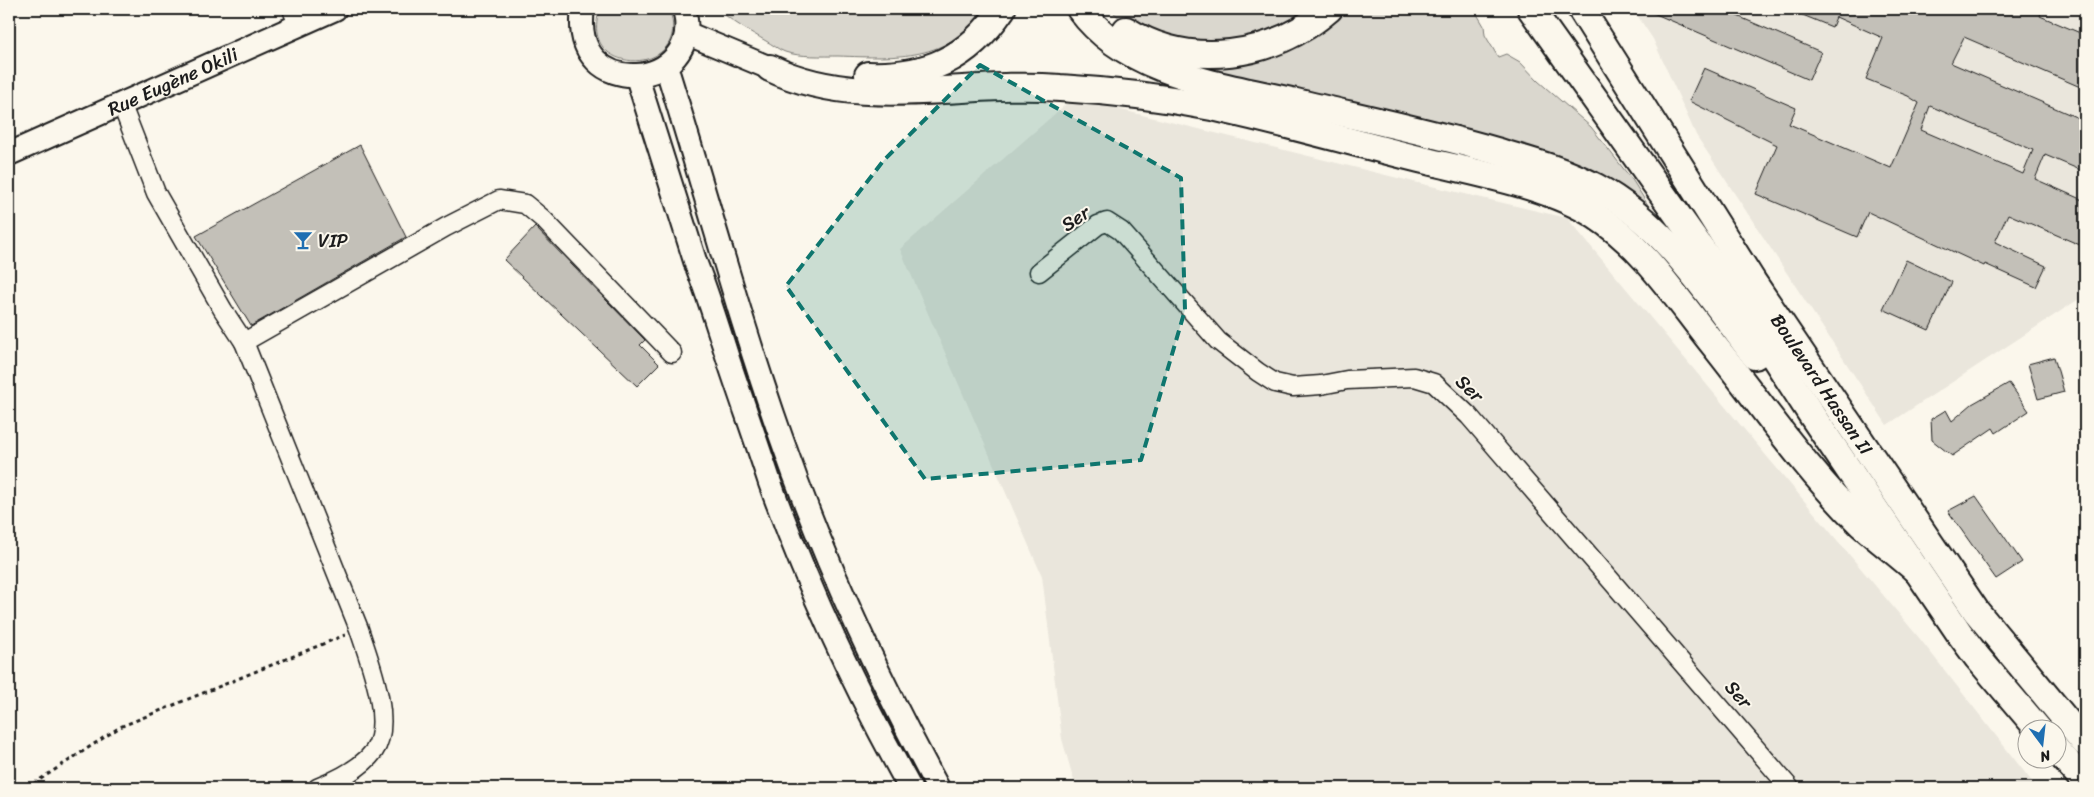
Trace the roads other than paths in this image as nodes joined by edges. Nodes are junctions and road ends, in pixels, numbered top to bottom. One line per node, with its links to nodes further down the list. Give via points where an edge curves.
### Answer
1 (335, 9): 10 (main road, Rue Eugène Okili)
2 (583, 9): 14 (main road, via 580,25 592,56 604,68 620,75)
3 (684, 9): 11 (main road)
4 (1002, 9): 13 (highway, via 968,47 948,61 926,69 884,75 819,68)
5 (1080, 9): 20 (highway, via 1109,39 1158,66 1208,81 1464,142 1534,162 1597,188 1631,210 1659,236 1784,395)
6 (1102, 9): 7 (highway, via 1126,30 1157,46 1221,55 1254,49 1284,38)
7 (1328, 9)
8 (1531, 9): 20 (highway, Boulevard Hassan II, via 1730,289)
9 (1581, 9): 23 (highway, Boulevard Hassan II, via 1753,282 1976,611)
10 (295, 17): 15 (main road, Rue Eugène Okili)
11 (686, 34): 12 (main road, via 679,52); 13 (main road)
12 (666, 66): 14 (main road, via 652,74); 28 (main road, via 749,342 792,471 853,620)
13 (770, 68): 21 (highway, via 793,79 858,90 926,92 1058,87 1161,99 1212,108 1509,181 1573,203 1597,216 1641,254 1831,490 1862,524)
14 (637, 77): 27 (main road, via 771,485 840,649)
15 (121, 103): 16 (main road, Rue Eugène Okili); 18 (street, via 156,193)
16 (9, 154)
17 (1039, 272): 29 (street, Ser, via 1092,229 1107,222 1121,231 1218,341 1275,383 1294,387 1347,380 1414,377 1434,383 1469,416)
18 (244, 342): 19 (street, via 499,200 525,204 543,219); 26 (street, via 359,629 378,694 382,728 374,750 357,768)
19 (672, 353)
20 (1814, 417): 21 (highway, Boulevard Hassan II)
21 (1918, 571): 22 (highway, Boulevard Hassan II, via 1977,657)
22 (2031, 720)
23 (2085, 743)
24 (2066, 760): 25 (highway)
25 (2085, 782)
26 (317, 788)
27 (910, 788)
28 (938, 788)
29 (1790, 788)

